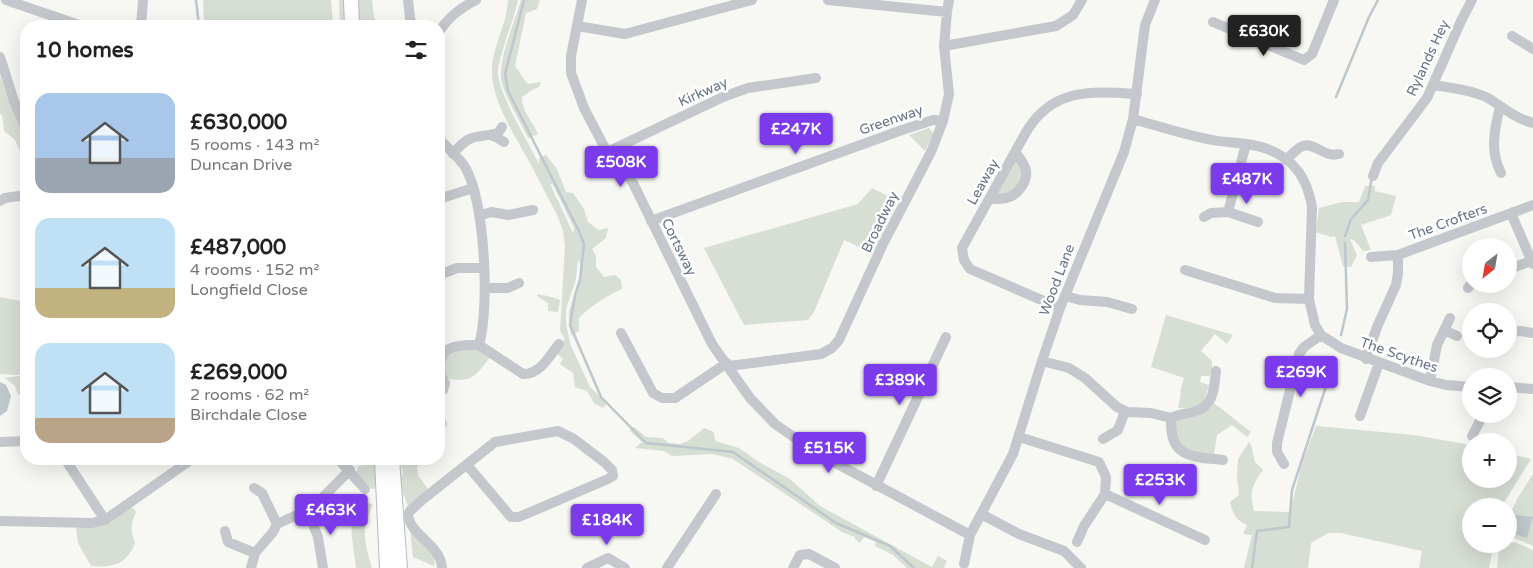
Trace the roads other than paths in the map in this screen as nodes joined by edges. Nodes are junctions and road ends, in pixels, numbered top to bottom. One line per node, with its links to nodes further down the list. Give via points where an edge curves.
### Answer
1 (6, 0): 15 (street)
2 (143, 0): 16 (street)
3 (351, 0): 17 (main road)
4 (408, 0): 18 (street)
5 (476, 0): 20 (street)
6 (582, 0): 21 (street, Cortsway)
7 (752, 0): 21 (street, via 625,34)
8 (828, 0): 14 (street)
9 (949, 0): 14 (street, Broadway)
10 (1082, 0): 23 (street, via 1073,16 1056,26)
11 (1155, 0): 28 (street, Wood Lane, via 1145,25)
12 (1334, 0): 19 (street, via 1312,54 1304,60)
13 (1472, 0): 27 (street, Rylands Hey)
14 (947, 12): 23 (street, Broadway)
15 (64, 20)
16 (141, 20)
17 (352, 20)
18 (410, 20)
19 (1213, 22)
20 (445, 23)
21 (577, 26): 39 (street, Cortsway, via 570,74)
22 (1512, 36): 24 (street)
23 (944, 46): 32 (street, Broadway, via 949,94)
24 (1533, 49)
25 (0, 57): 30 (street)
26 (816, 78): 39 (street, Kirkway, via 748,88)
27 (1434, 85): 29 (street, via 1473,93); 45 (street, Rylands Hey, via 1378,163)
28 (1137, 94): 31 (street, Wood Lane); 40 (street, Leaway, via 1086,92 1061,99 1036,117)
29 (1500, 108): 33 (street); 44 (street, via 1494,140 1495,161)
30 (20, 115)
31 (1133, 119): 37 (street, via 1210,140); 68 (street, Wood Lane, via 1124,152)
32 (943, 120): 57 (street, Greenway, via 902,130); 86 (street, Broadway, via 931,152 839,340 832,348 821,354)
33 (1533, 123)
34 (502, 127): 35 (street, via 498,133)
35 (490, 135): 36 (street); 41 (street, via 472,137)
36 (504, 142)
37 (1246, 144): 43 (street, via 1270,150); 53 (street)
38 (445, 145): 41 (street)
39 (607, 152): 57 (street, Cortsway, via 633,184)
40 (1016, 152): 49 (street, Leaway); 49 (street, via 1026,171 1024,183 1008,198)
41 (453, 154): 46 (street, via 465,166)
42 (1339, 154): 43 (street, via 1331,156 1305,145)
43 (1286, 160): 69 (street, via 1305,181 1310,194)
44 (1501, 173)
45 (1373, 176)
46 (473, 188): 48 (street); 55 (street)
47 (20, 196): 50 (street)
48 (445, 197)
49 (990, 199): 70 (street, Leaway, via 962,248 964,260 970,269)
50 (0, 201)
51 (1533, 204): 54 (street, The Crofters)
52 (533, 210): 55 (street, via 508,215 491,212)
53 (1228, 212): 56 (street); 58 (street)
54 (1514, 212): 59 (street, The Crofters); 61 (street, via 1513,218)
55 (479, 216): 63 (street)
56 (1204, 217)
57 (651, 221): 86 (street, Cortsway, via 712,344)
58 (1258, 222)
59 (1398, 255): 60 (street, The Crofters); 83 (street, via 1396,285)
60 (1371, 257)
61 (1532, 263): 62 (street)
62 (1518, 267)
63 (483, 268): 65 (street, via 457,268); 67 (street)
64 (1185, 270): 69 (street, via 1275,298)
65 (445, 273)
66 (519, 283): 67 (street, via 508,288)
67 (485, 288): 81 (street)
68 (1065, 296): 70 (street, Wood Lane); 71 (street)
69 (1309, 299): 77 (street, via 1315,325)
70 (1060, 308): 84 (street, Wood Lane)
71 (1132, 309)
72 (1450, 318): 73 (street)
73 (1444, 330): 78 (street); 89 (street, via 1437,345)
74 (1517, 331): 76 (street)
75 (621, 333): 86 (street, via 652,393 662,398 675,398)
76 (1533, 333)
77 (1321, 335): 83 (street, The Scythes); 101 (street, via 1299,354 1277,443 1277,452)
78 (1457, 336)
79 (946, 337): 109 (street)
80 (559, 344): 81 (street, via 540,368 528,374)
81 (480, 345): 82 (street, via 451,348)
82 (445, 353)
83 (1366, 358): 85 (street, The Scythes)
84 (1042, 361): 93 (street, via 1069,368); 96 (street, Wood Lane)
85 (1379, 363): 89 (street, The Scythes); 94 (street)
86 (728, 365): 109 (street, Cortsway, via 750,398 775,424 817,453)
87 (1216, 371): 95 (street, via 1212,399 1208,404 1201,410 1179,413)
88 (1533, 378): 92 (street)
89 (1430, 381): 90 (street, The Scythes)
90 (1462, 386)
91 (1517, 388): 92 (street)
92 (1532, 389)
93 (1125, 411): 95 (street); 97 (street, via 1118,430)
94 (1360, 416)
95 (1170, 418): 100 (street, via 1175,444 1181,451)
96 (1019, 437): 113 (street, via 1099,462 1106,477); 115 (street, Wood Lane)
97 (1103, 439)
98 (20, 441): 99 (street)
99 (0, 442)
100 (1223, 460)
101 (1284, 464)
102 (70, 465): 116 (street)
103 (180, 465): 116 (street)
104 (345, 465): 108 (street)
105 (382, 465): 127 (main road)
106 (392, 465): 128 (main road)
107 (467, 465): 107 (street, via 505,511 511,517 519,518 613,476 612,470 558,430 495,442); 129 (street, via 408,515 409,521 436,553)
108 (350, 470): 111 (street); 114 (street)
109 (876, 486): 120 (street, Cortsway)
110 (254, 488): 118 (street, via 262,493)
111 (365, 489)
112 (716, 494): 132 (street)
113 (1105, 494): 121 (street); 122 (street, via 1084,526)
114 (308, 512): 118 (street); 126 (street, via 318,537)
115 (981, 514): 120 (street, Wood Lane); 135 (street, via 1019,534 1064,551)
116 (105, 520): 117 (street)
117 (0, 521)
118 (277, 524): 123 (street)
119 (225, 531): 123 (street, via 228,542)
120 (970, 535): 124 (street, Wood Lane)
121 (1205, 540)
122 (1078, 542)
123 (255, 553): 125 (street)
124 (964, 564)
125 (251, 568)
126 (323, 568)
127 (387, 568)
128 (400, 568)
129 (442, 568)
130 (587, 568): 131 (street, via 608,558)
131 (625, 568)
132 (667, 568)
133 (792, 568): 134 (street, via 800,555 809,554)
134 (835, 568)
135 (1081, 568)

